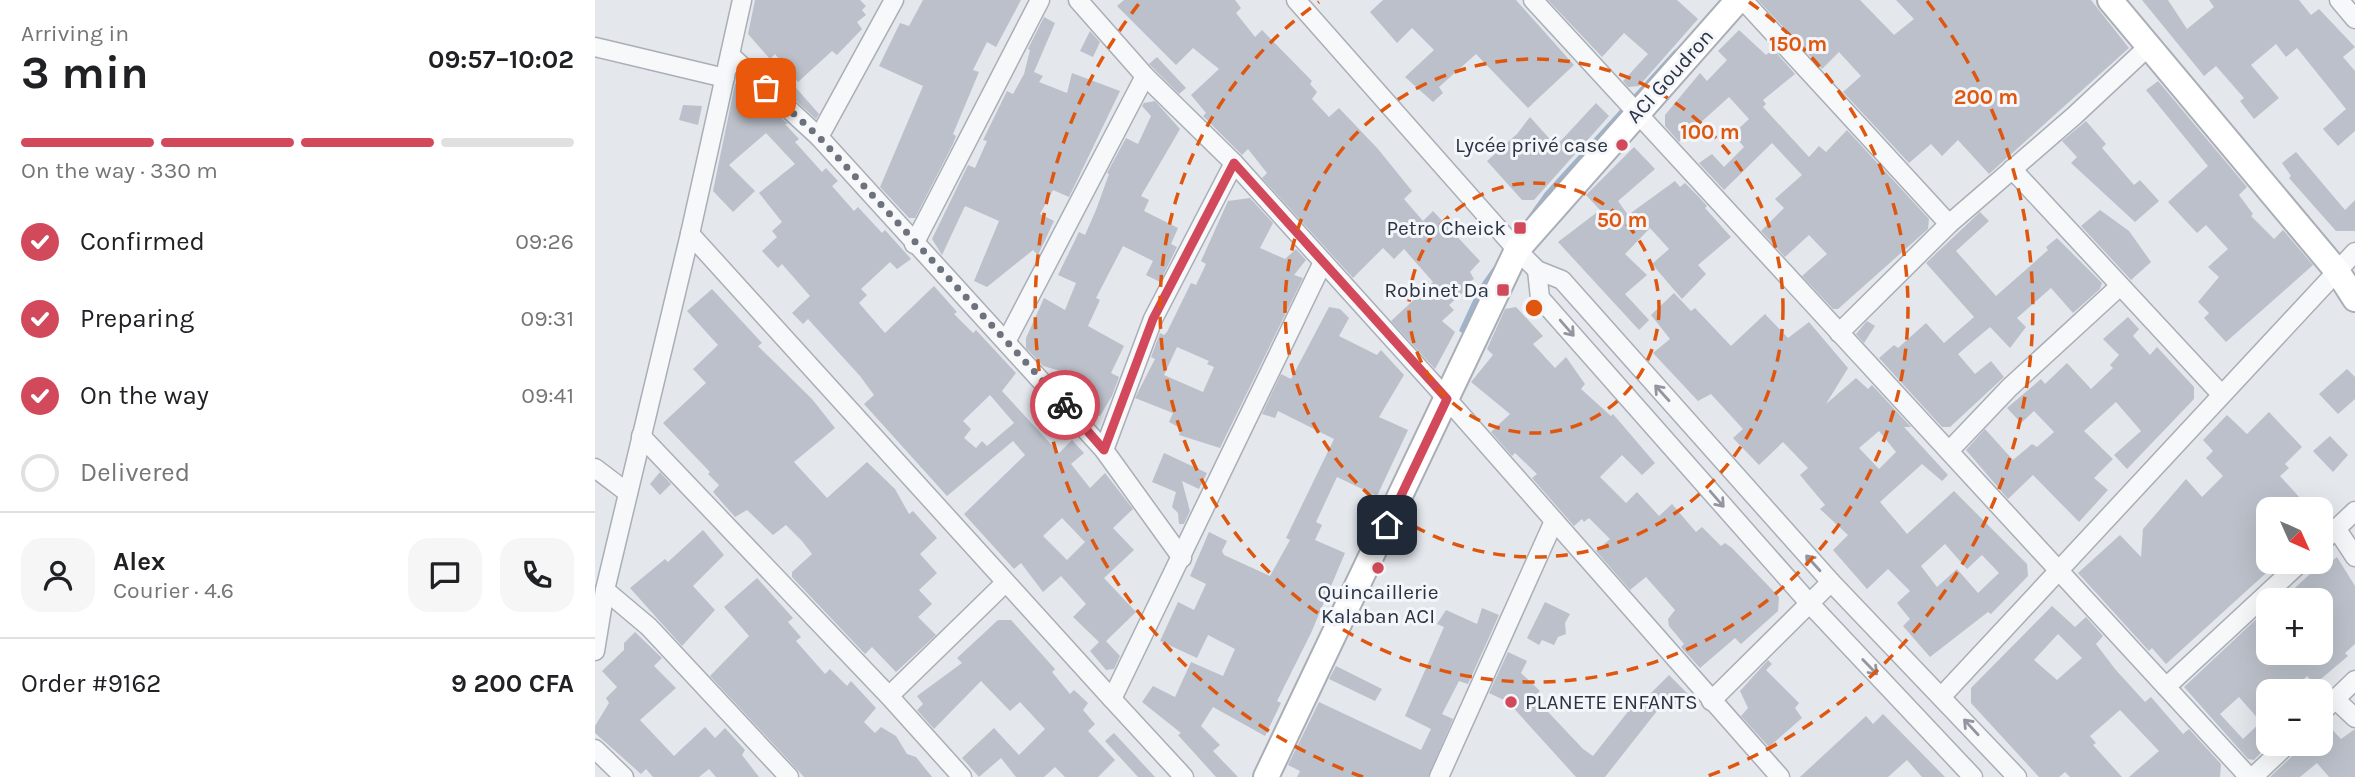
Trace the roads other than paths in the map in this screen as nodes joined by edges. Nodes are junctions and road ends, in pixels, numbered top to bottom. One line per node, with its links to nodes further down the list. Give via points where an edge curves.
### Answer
1 (742, 0): 14 (street)
2 (894, 0): 18 (street)
3 (1040, 0): 23 (street)
4 (1077, 0): 15 (street)
5 (1296, 0): 24 (street)
6 (1534, 0): 17 (street)
7 (1738, 0): 17 (street, ACI Goudron)
8 (1743, 0): 21 (street)
9 (2110, 0): 12 (street)
10 (2339, 0): 11 (street)
11 (2355, 18)
12 (2149, 46): 20 (street); 28 (street)
13 (595, 47): 16 (street)
14 (730, 55): 16 (street); 18 (street)
15 (1145, 76): 19 (street); 32 (street)
16 (725, 78): 22 (street)
17 (1637, 113): 24 (street, ACI Goudron); 31 (street)
18 (819, 137): 23 (street)
19 (1234, 163): 26 (street); 36 (street, via 1153,319)
20 (2013, 169): 21 (street); 29 (street)
21 (1949, 224): 31 (street)
22 (690, 234): 35 (street); 49 (street)
23 (914, 244): 32 (street)
24 (1517, 250): 27 (street); 34 (street, ACI Goudron)
25 (2355, 252): 28 (street)
26 (1323, 262): 34 (street); 45 (street)
27 (1537, 270): 48 (street, one-way to 27, via 1562,280); 51 (street, one-way to 51, via 1540,298)
28 (2336, 271): 30 (street); 33 (street)
29 (2120, 286): 33 (street); 37 (street, via 2009,388)
30 (2355, 299)
31 (1839, 333): 37 (street)
32 (1007, 340): 36 (street)
33 (2221, 394): 46 (street)
34 (1447, 399): 41 (street); 67 (street, ACI Goudron)
35 (641, 436): 39 (street); 55 (street)
36 (1104, 450): 45 (street)
37 (1949, 451): 46 (street)
38 (595, 468): 39 (street)
39 (628, 493): 50 (street)
40 (2355, 511): 42 (street)
41 (1554, 521): 59 (street); 68 (street)
42 (2336, 528): 43 (street); 44 (street)
43 (2333, 531)
44 (2355, 557)
45 (1182, 558): 57 (street)
46 (2059, 571): 54 (street); 56 (street)
47 (2288, 574): 54 (street)
48 (1831, 582): 51 (street); 56 (street)
49 (1005, 583): 55 (street); 57 (street)
50 (605, 590): 52 (street); 64 (street, via 649,627)
51 (1810, 604): 59 (street); 70 (street, one-way to 70)
52 (595, 652)
53 (2355, 680): 58 (street)
54 (2166, 687): 72 (street)
55 (889, 696): 65 (street)
56 (1942, 696): 71 (street, one-way to 56)
57 (1112, 699): 66 (street)
58 (2335, 699): 60 (street)
59 (1711, 701): 69 (street)
60 (2355, 718)
61 (595, 749): 63 (street)
62 (2275, 756): 72 (street)
63 (624, 777)
64 (789, 777)
65 (962, 777)
66 (1184, 777)
67 (1266, 777)
68 (1440, 777)
69 (1780, 777)
70 (1973, 777)
71 (2017, 777)
72 (2251, 777)

